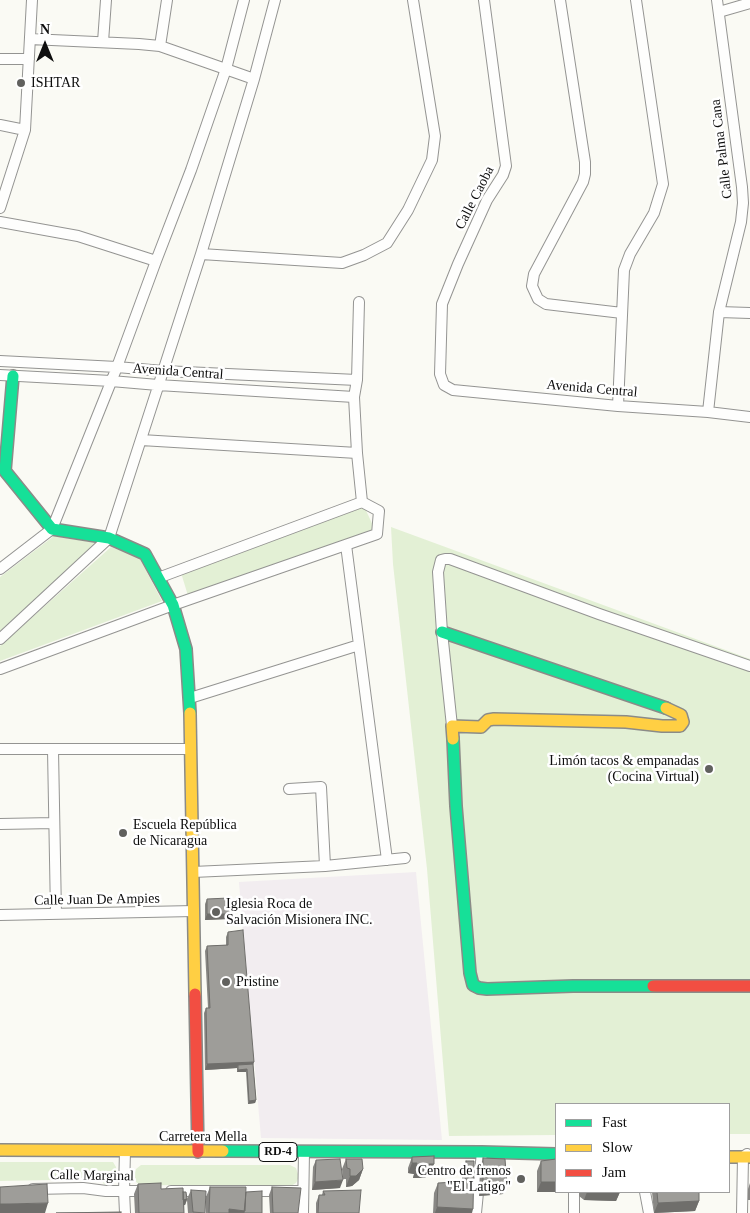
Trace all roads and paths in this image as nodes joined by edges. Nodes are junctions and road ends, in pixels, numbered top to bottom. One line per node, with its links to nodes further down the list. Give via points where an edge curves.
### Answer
1 (32, 0): 13 (street)
2 (106, 0): 14 (street)
3 (167, 0): 15 (street)
4 (244, 0): 18 (street)
5 (275, 0): 19 (street)
6 (413, 0): 24 (street, via 435,136 432,160 408,210 387,243 342,263)
7 (484, 0): 33 (street, Calle Caoba, via 506,166 461,256 442,304)
8 (560, 0): 28 (street, via 585,174 534,274 532,286 538,300 546,304)
9 (636, 0): 28 (street, via 663,184 654,213 624,270)
10 (717, 0): 12 (street, Calle Palma Cana)
11 (750, 3): 12 (street)
12 (719, 12): 27 (street, Calle Palma Cana, via 743,202)
13 (30, 39): 14 (street); 17 (street)
14 (103, 42): 15 (street)
15 (160, 46): 18 (street)
16 (0, 59): 17 (street)
17 (29, 59): 21 (street)
18 (226, 69): 19 (street); 25 (street)
19 (254, 78): 24 (street)
20 (0, 125): 21 (street)
21 (25, 130): 22 (street)
22 (0, 208)
23 (0, 222): 25 (street, via 78,236)
24 (201, 254): 32 (street)
25 (156, 261): 31 (street)
26 (360, 302): 36 (street)
27 (719, 312): 29 (street); 41 (street, Calle Palma Cana)
28 (622, 313): 40 (street)
29 (750, 313)
30 (0, 360): 31 (street)
31 (117, 367): 32 (street); 37 (street)
32 (163, 371): 36 (street); 38 (street)
33 (440, 374): 40 (street, Avenida Central, via 444,385 453,390)
34 (0, 375): 35 (street, Avenida Central)
35 (14, 376): 37 (street, Avenida Central); 45 (street)
36 (357, 380): 39 (street)
37 (111, 381): 38 (street, Avenida Central); 47 (street)
38 (158, 385): 39 (street, Avenida Central); 43 (street)
39 (354, 397): 44 (street)
40 (618, 406): 41 (street, Avenida Central)
41 (708, 412): 42 (street, Avenida Central)
42 (750, 417)
43 (141, 440): 44 (street); 48 (street)
44 (357, 453): 46 (street)
45 (3, 472): 47 (street)
46 (362, 502): 49 (street, via 379,511 376,534); 51 (street)
47 (52, 529): 48 (street); 50 (street)
48 (109, 538): 51 (street, via 145,554); 54 (street)
49 (346, 544): 52 (street); 55 (street)
50 (0, 569)
51 (158, 578): 52 (street)
52 (173, 605): 57 (street); 58 (street, via 186,649)
53 (442, 632): 56 (street, via 438,572 441,560 445,559); 59 (street); 59 (street, via 669,709 681,714 683,722 680,726 662,726 494,719 481,727)
54 (0, 639)
55 (360, 645): 58 (street); 67 (street)
56 (750, 666)
57 (0, 669)
58 (190, 698): 61 (street)
59 (452, 726): 73 (street, via 473,985 488,989)
60 (0, 749): 62 (street)
61 (190, 749): 62 (street); 69 (street)
62 (53, 750): 64 (street)
63 (289, 789): 68 (street, via 321,788)
64 (54, 823): 65 (street); 71 (street)
65 (0, 824)
66 (405, 858): 67 (street)
67 (387, 860): 68 (street)
68 (325, 866): 69 (street)
69 (193, 872): 70 (street)
70 (194, 911): 71 (street, Calle Juan De Ampies); 76 (street)
71 (56, 914): 72 (street, Calle Juan De Ampies)
72 (0, 915)
73 (750, 986)
74 (0, 1150): 75 (street, Carretera Mella / RD-4)
75 (125, 1151): 76 (street, Carretera Mella / RD-4); 83 (street)
76 (198, 1152): 77 (street, Carretera Mella / RD-4)
77 (304, 1152): 78 (street, Carretera Mella / RD-4); 84 (street)
78 (482, 1152): 79 (street, Carretera Mella / RD-4); 89 (street)
79 (555, 1154)
80 (748, 1155): 81 (street); 92 (street)
81 (730, 1157)
82 (18, 1189): 83 (street, Calle Marginal)
83 (124, 1191): 84 (street, Calle Marginal); 87 (street)
84 (303, 1192): 88 (street)
85 (574, 1193): 90 (street)
86 (645, 1193): 91 (street)
87 (125, 1213)
88 (303, 1213)
89 (476, 1213)
90 (574, 1213)
91 (649, 1213)
92 (742, 1213)

